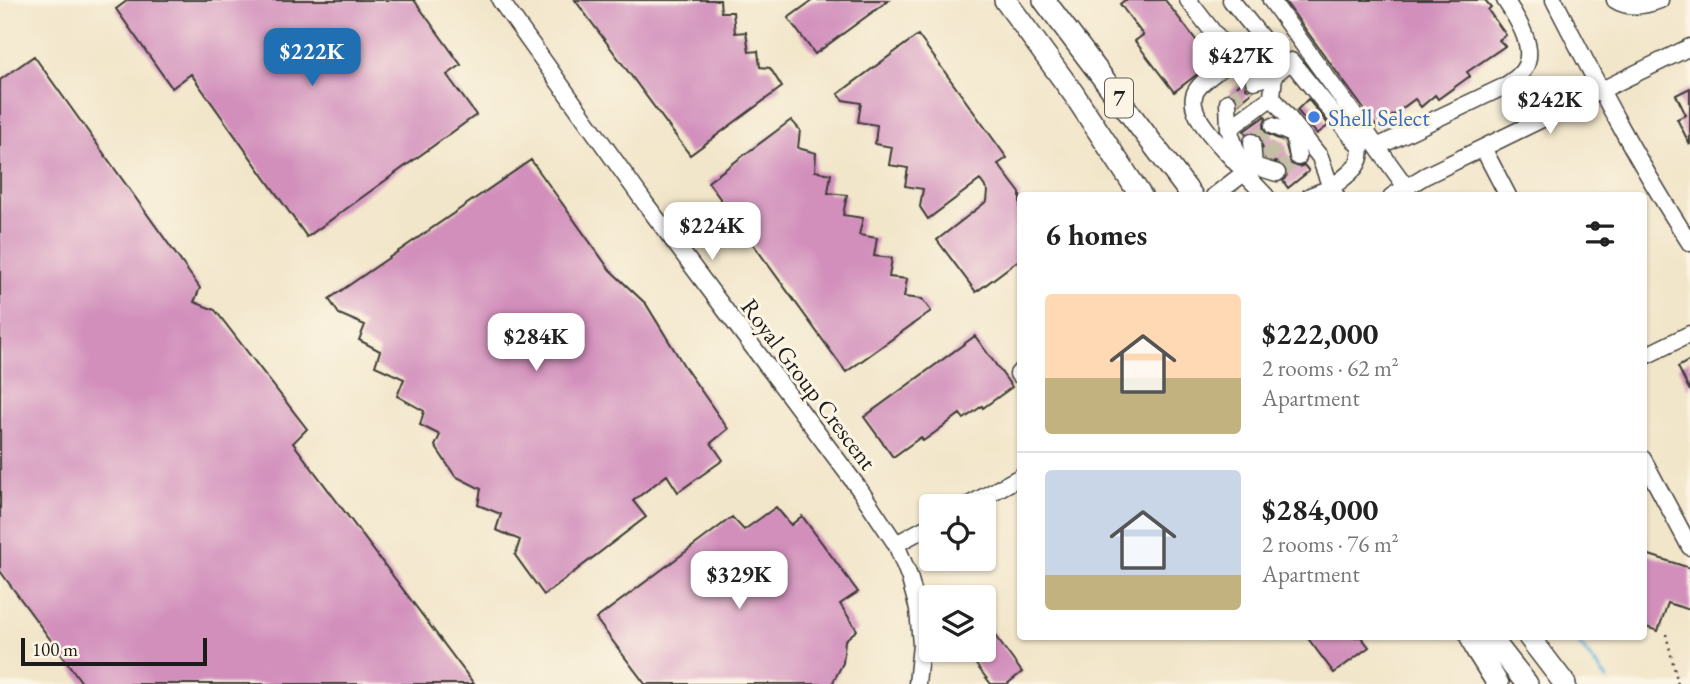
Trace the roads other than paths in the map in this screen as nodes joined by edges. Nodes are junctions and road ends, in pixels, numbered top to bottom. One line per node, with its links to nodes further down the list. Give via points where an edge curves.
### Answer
1 (500, 0): 43 (street, Royal Group Crescent)
2 (1005, 0): 29 (main road, 7)
3 (1044, 0): 30 (main road, 7)
4 (1188, 0): 14 (street)
5 (1231, 0): 12 (street)
6 (1271, 0): 11 (street)
7 (1505, 0): 24 (street, via 1526,38 1529,58 1523,72 1505,86)
8 (1554, 0): 17 (street)
9 (1615, 0): 10 (street, via 1637,6)
10 (1660, 0)
11 (1288, 24): 12 (street); 24 (street)
12 (1261, 37): 14 (street)
13 (1690, 47): 17 (street)
14 (1234, 59): 27 (street, via 1200,86 1193,106 1200,120)
15 (1274, 75): 16 (street); 18 (street); 33 (street, via 1290,61 1360,147 1359,164)
16 (1254, 81)
17 (1602, 92): 25 (street); 36 (street)
18 (1272, 97): 21 (street); 22 (street)
19 (1228, 102): 21 (street)
20 (1273, 126): 22 (street)
21 (1229, 129): 27 (street)
22 (1293, 136): 26 (street); 33 (street, via 1321,157)
23 (1252, 142): 27 (street)
24 (1377, 147): 34 (street)
25 (1483, 148): 34 (street); 35 (street)
26 (1298, 157)
27 (1254, 166): 28 (street); 31 (street); 32 (street)
28 (1277, 173)
29 (1139, 192)
30 (1189, 192)
31 (1219, 192)
32 (1264, 192)
33 (1334, 192)
34 (1399, 192)
35 (1506, 192)
36 (1690, 243)
37 (1690, 334): 38 (street)
38 (1647, 355)
39 (1647, 466): 44 (street)
40 (1017, 479): 41 (street)
41 (989, 494)
42 (919, 532): 43 (street)
43 (896, 544): 48 (street, Royal Group Crescent, via 918,609 922,645)
44 (1690, 547)
45 (1472, 640): 49 (main road)
46 (1492, 640): 50 (main road)
47 (1531, 640): 51 (main road)
48 (917, 684)
49 (1498, 684)
50 (1527, 684)
51 (1565, 684)

